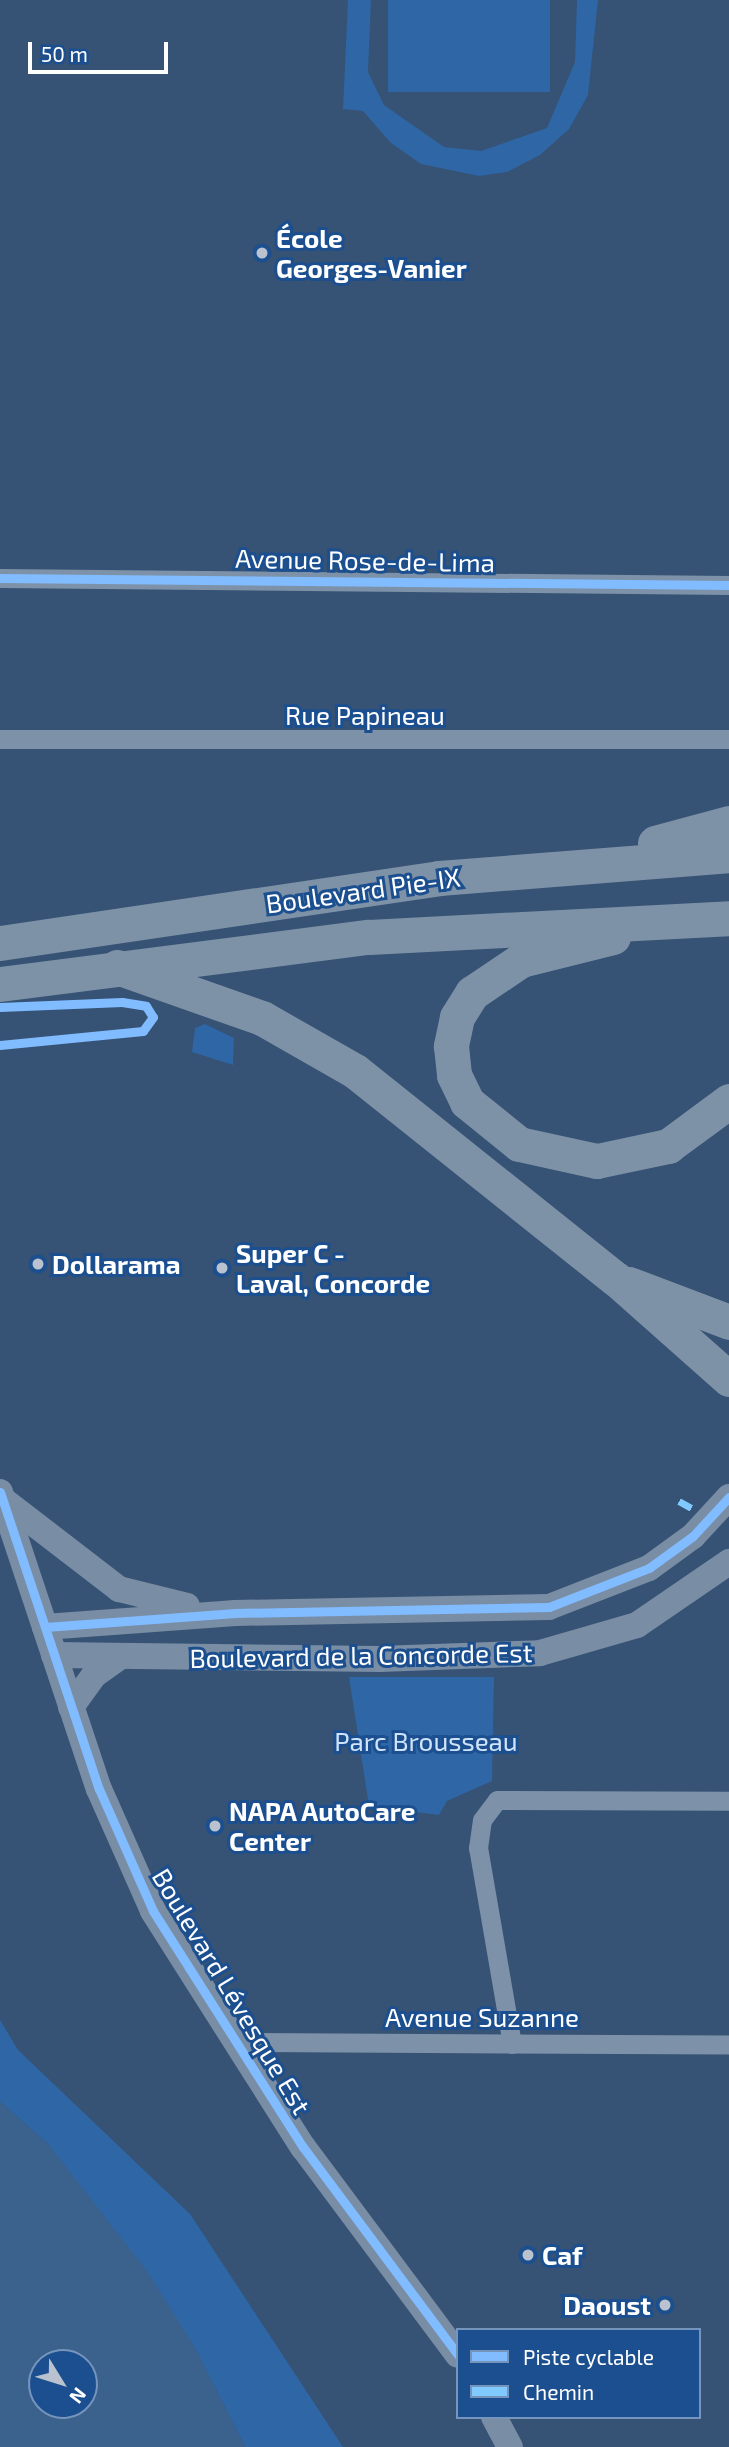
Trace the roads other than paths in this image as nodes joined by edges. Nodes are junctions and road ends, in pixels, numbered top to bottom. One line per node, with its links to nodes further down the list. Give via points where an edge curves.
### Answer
1 (0, 578): 2 (street, Avenue Rose-de-Lima)
2 (729, 585)
3 (0, 739): 4 (street, Rue Papineau)
4 (729, 739)
5 (729, 823): 7 (highway)
6 (729, 855): 7 (highway, Boulevard Pie-IX)
7 (560, 865): 10 (highway, Boulevard Pie-IX)
8 (729, 918): 9 (highway, Boulevard Pie-IX)
9 (688, 919): 11 (highway, Boulevard Pie-IX, via 369,937); 13 (highway, via 536,956 495,973 457,1017 450,1046 454,1075 467,1102 498,1132 545,1153 584,1160 622,1159 668,1146)
10 (0, 943)
11 (117, 967): 12 (highway, Boulevard Pie-IX); 14 (highway, via 251,1013 337,1059)
12 (0, 984)
13 (729, 1101)
14 (616, 1279): 15 (highway); 16 (highway)
15 (729, 1322)
16 (729, 1379)
17 (1, 1496): 20 (street, via 127,1594); 21 (street, Boulevard Lévesque Est)
18 (729, 1497): 20 (street, Boulevard de la Concorde Est, via 664,1558 567,1603 513,1611)
19 (729, 1562): 23 (street, Boulevard de la Concorde Est, via 637,1625 540,1653 398,1659)
20 (235, 1613): 21 (street, Boulevard de la Concorde Est)
21 (45, 1627): 22 (street, Boulevard Lévesque Est)
22 (54, 1655): 23 (street, Boulevard de la Concorde Est); 24 (street, Boulevard Lévesque Est)
23 (120, 1657): 24 (street, via 94,1675)
24 (71, 1707): 26 (street, Boulevard Lévesque Est, via 153,1911)
25 (729, 1801): 27 (street, via 497,1800 482,1820 478,1848)
26 (234, 2042): 27 (street, Avenue Suzanne); 29 (street, Boulevard Lévesque Est, via 303,2147)
27 (512, 2044): 28 (street, Avenue Suzanne)
28 (729, 2045)
29 (456, 2352)
30 (495, 2419): 31 (street)
31 (510, 2447)

